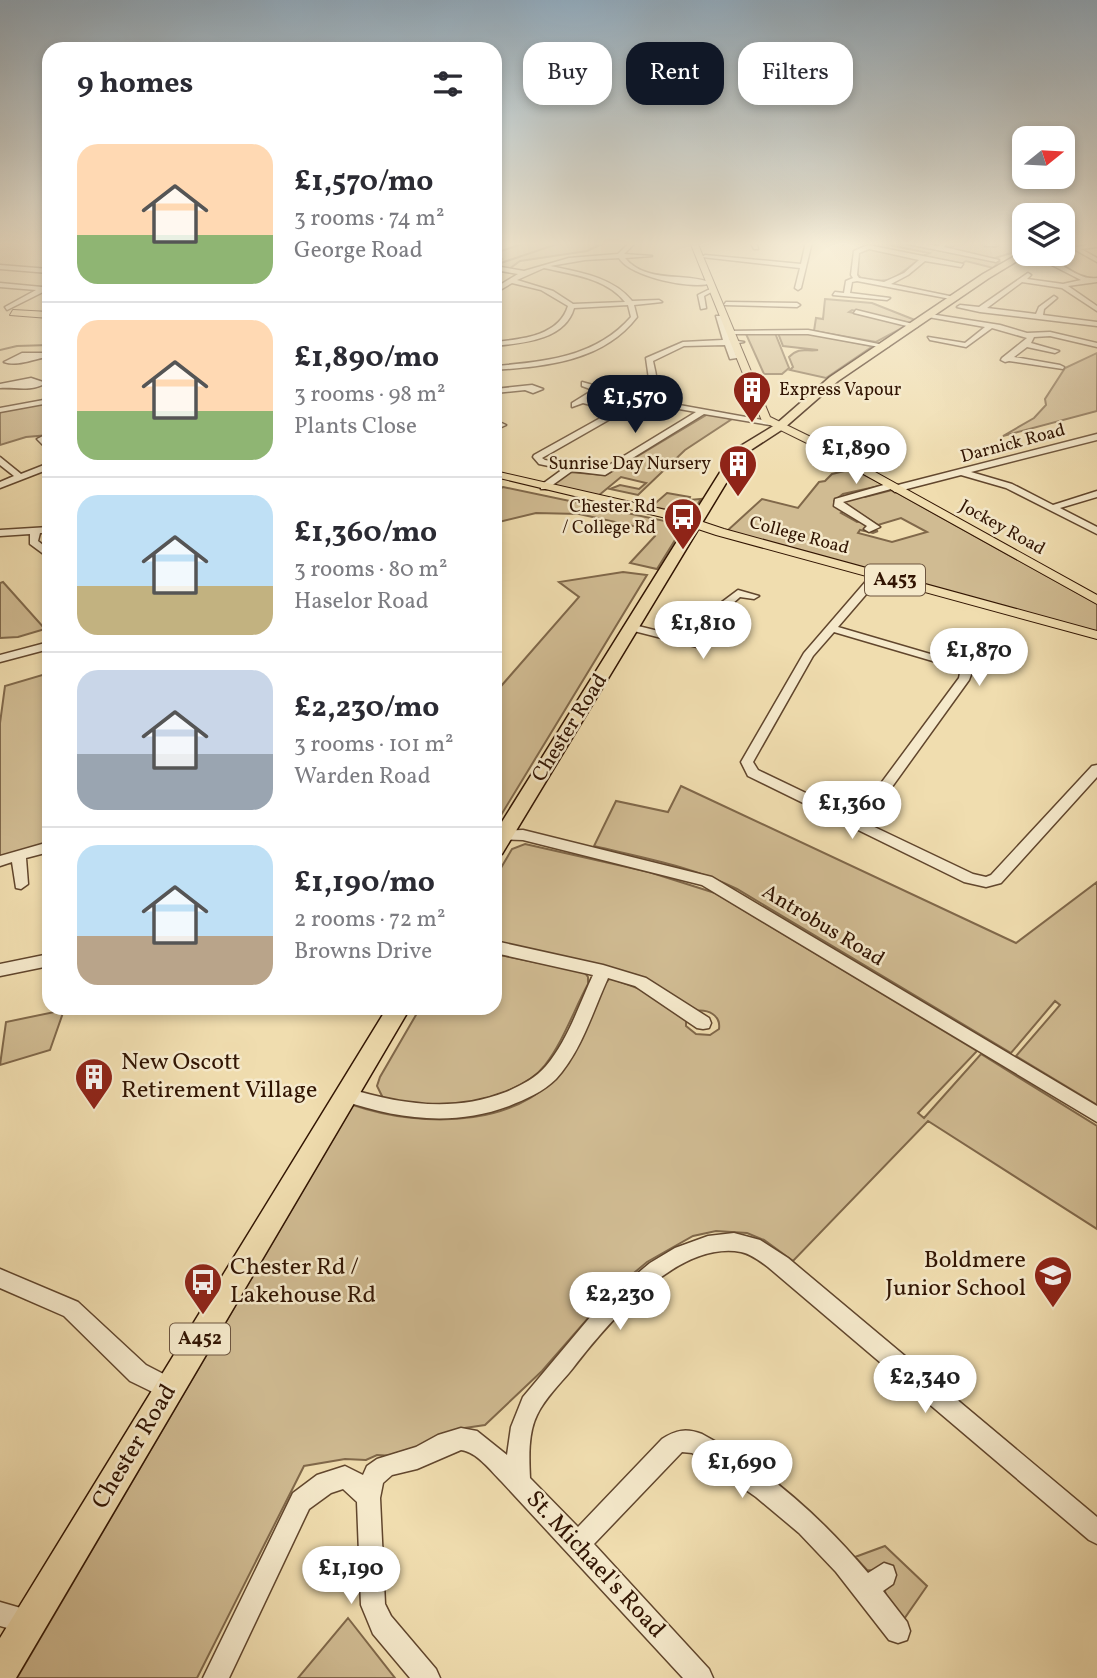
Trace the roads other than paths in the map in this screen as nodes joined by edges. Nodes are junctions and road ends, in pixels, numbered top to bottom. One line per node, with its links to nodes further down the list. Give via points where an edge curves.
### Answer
1 (566, 320): 15 (street, via 551,330)
2 (631, 320): 22 (street, via 606,342 555,360)
3 (725, 320): 13 (main road)
4 (728, 320): 13 (main road)
5 (891, 320): 10 (street)
6 (924, 320): 10 (highway, Chester Road)
7 (956, 320): 11 (street)
8 (1066, 320): 9 (street)
9 (1097, 324)
10 (915, 326): 18 (highway, Chester Road)
11 (990, 326): 12 (street); 14 (street, via 965,347)
12 (1028, 335): 16 (street, via 1031,339); 17 (street, via 1070,336)
13 (733, 338): 18 (street, via 808,332); 30 (street, via 683,344 649,360 654,388); 35 (main road, via 768,414); 35 (main road, via 764,417)
14 (936, 338)
15 (502, 343)
16 (1025, 344): 19 (street); 23 (street, via 1006,359)
17 (1097, 345)
18 (885, 346): 35 (highway, Chester Road)
19 (1056, 352)
20 (42, 355): 21 (street)
21 (7, 361): 24 (street)
22 (502, 367)
23 (1060, 367)
24 (0, 368)
25 (20, 384): 27 (street)
26 (584, 384): 33 (street, via 597,389 579,403)
27 (0, 386)
28 (528, 389): 29 (street)
29 (502, 391)
30 (640, 400): 33 (street); 34 (street)
31 (42, 402): 32 (street)
32 (0, 410)
33 (620, 410): 38 (street, via 537,459)
34 (702, 412): 35 (street); 38 (street, via 602,473)
35 (778, 424): 46 (main road, Jockey Road); 49 (highway, Chester Road, via 738,453)
36 (1097, 437): 40 (street, Darnick Road)
37 (0, 460): 42 (street)
38 (570, 468): 45 (street)
39 (42, 469): 42 (street)
40 (964, 473): 46 (street, Darnick Road); 48 (street, via 1009,486)
41 (502, 476): 45 (main road, College Road / A453)
42 (21, 478): 44 (street)
43 (502, 482): 49 (main road, College Road / A453)
44 (0, 485)
45 (544, 487): 49 (main road, College Road / A453)
46 (892, 488): 50 (street, Darnick Road, via 838,501); 58 (main road, Jockey Road)
47 (1097, 494): 48 (street)
48 (1052, 508): 53 (street)
49 (697, 519): 56 (main road, College Road / A453); 59 (highway, Chester Road)
50 (875, 528)
51 (36, 531): 52 (street); 54 (street); 55 (street, via 33,542)
52 (42, 531)
53 (1097, 531)
54 (0, 533)
55 (42, 549)
56 (877, 575): 60 (street); 61 (main road, College Road / A453)
57 (754, 596): 59 (street, via 738,593 713,609 719,615 706,632 709,639 704,649)
58 (1097, 600)
59 (630, 627): 66 (highway, Chester Road)
60 (831, 628): 65 (street, via 808,655 747,762 753,773); 65 (street, via 957,665 966,672)
61 (1097, 635)
62 (42, 647): 63 (street)
63 (0, 659)
64 (1097, 769): 65 (street, via 996,879 986,882)
65 (858, 824)
66 (502, 833)
67 (502, 838): 79 (street, Antrobus Road, via 523,835 707,881)
68 (42, 849): 69 (street)
69 (19, 857): 70 (street); 71 (street)
70 (0, 861)
71 (21, 884)
72 (502, 949): 75 (street)
73 (42, 961): 74 (street)
74 (0, 970)
75 (603, 971): 77 (street, via 640,982); 78 (street, via 552,1071 535,1086 471,1111 432,1114 386,1108)
76 (395, 1015): 78 (highway, Chester Road / A452)
77 (703, 1023)
78 (346, 1095): 81 (highway, Chester Road / A452)
79 (1097, 1115)
80 (0, 1279): 81 (street, via 71,1309 138,1373)
81 (169, 1389): 87 (highway, Chester Road / A452)
82 (519, 1483): 83 (street, St. Michael's Road, via 478,1442 459,1440 378,1470 369,1482); 84 (street, via 517,1448 528,1409 581,1340 664,1264 689,1251 732,1242 758,1248 781,1265); 85 (street, St. Michael's Road)
83 (368, 1498): 90 (street, via 345,1477 313,1489 300,1501); 91 (street, via 373,1605 382,1625)
84 (1097, 1532)
85 (578, 1545): 88 (street, via 670,1447 680,1441 694,1442 776,1496 875,1582); 92 (street, St. Michael's Road)
86 (0, 1614): 87 (street)
87 (29, 1622): 89 (highway, Chester Road / A452)
88 (898, 1631)
89 (0, 1671)
90 (216, 1678)
91 (427, 1678)
92 (700, 1678)

